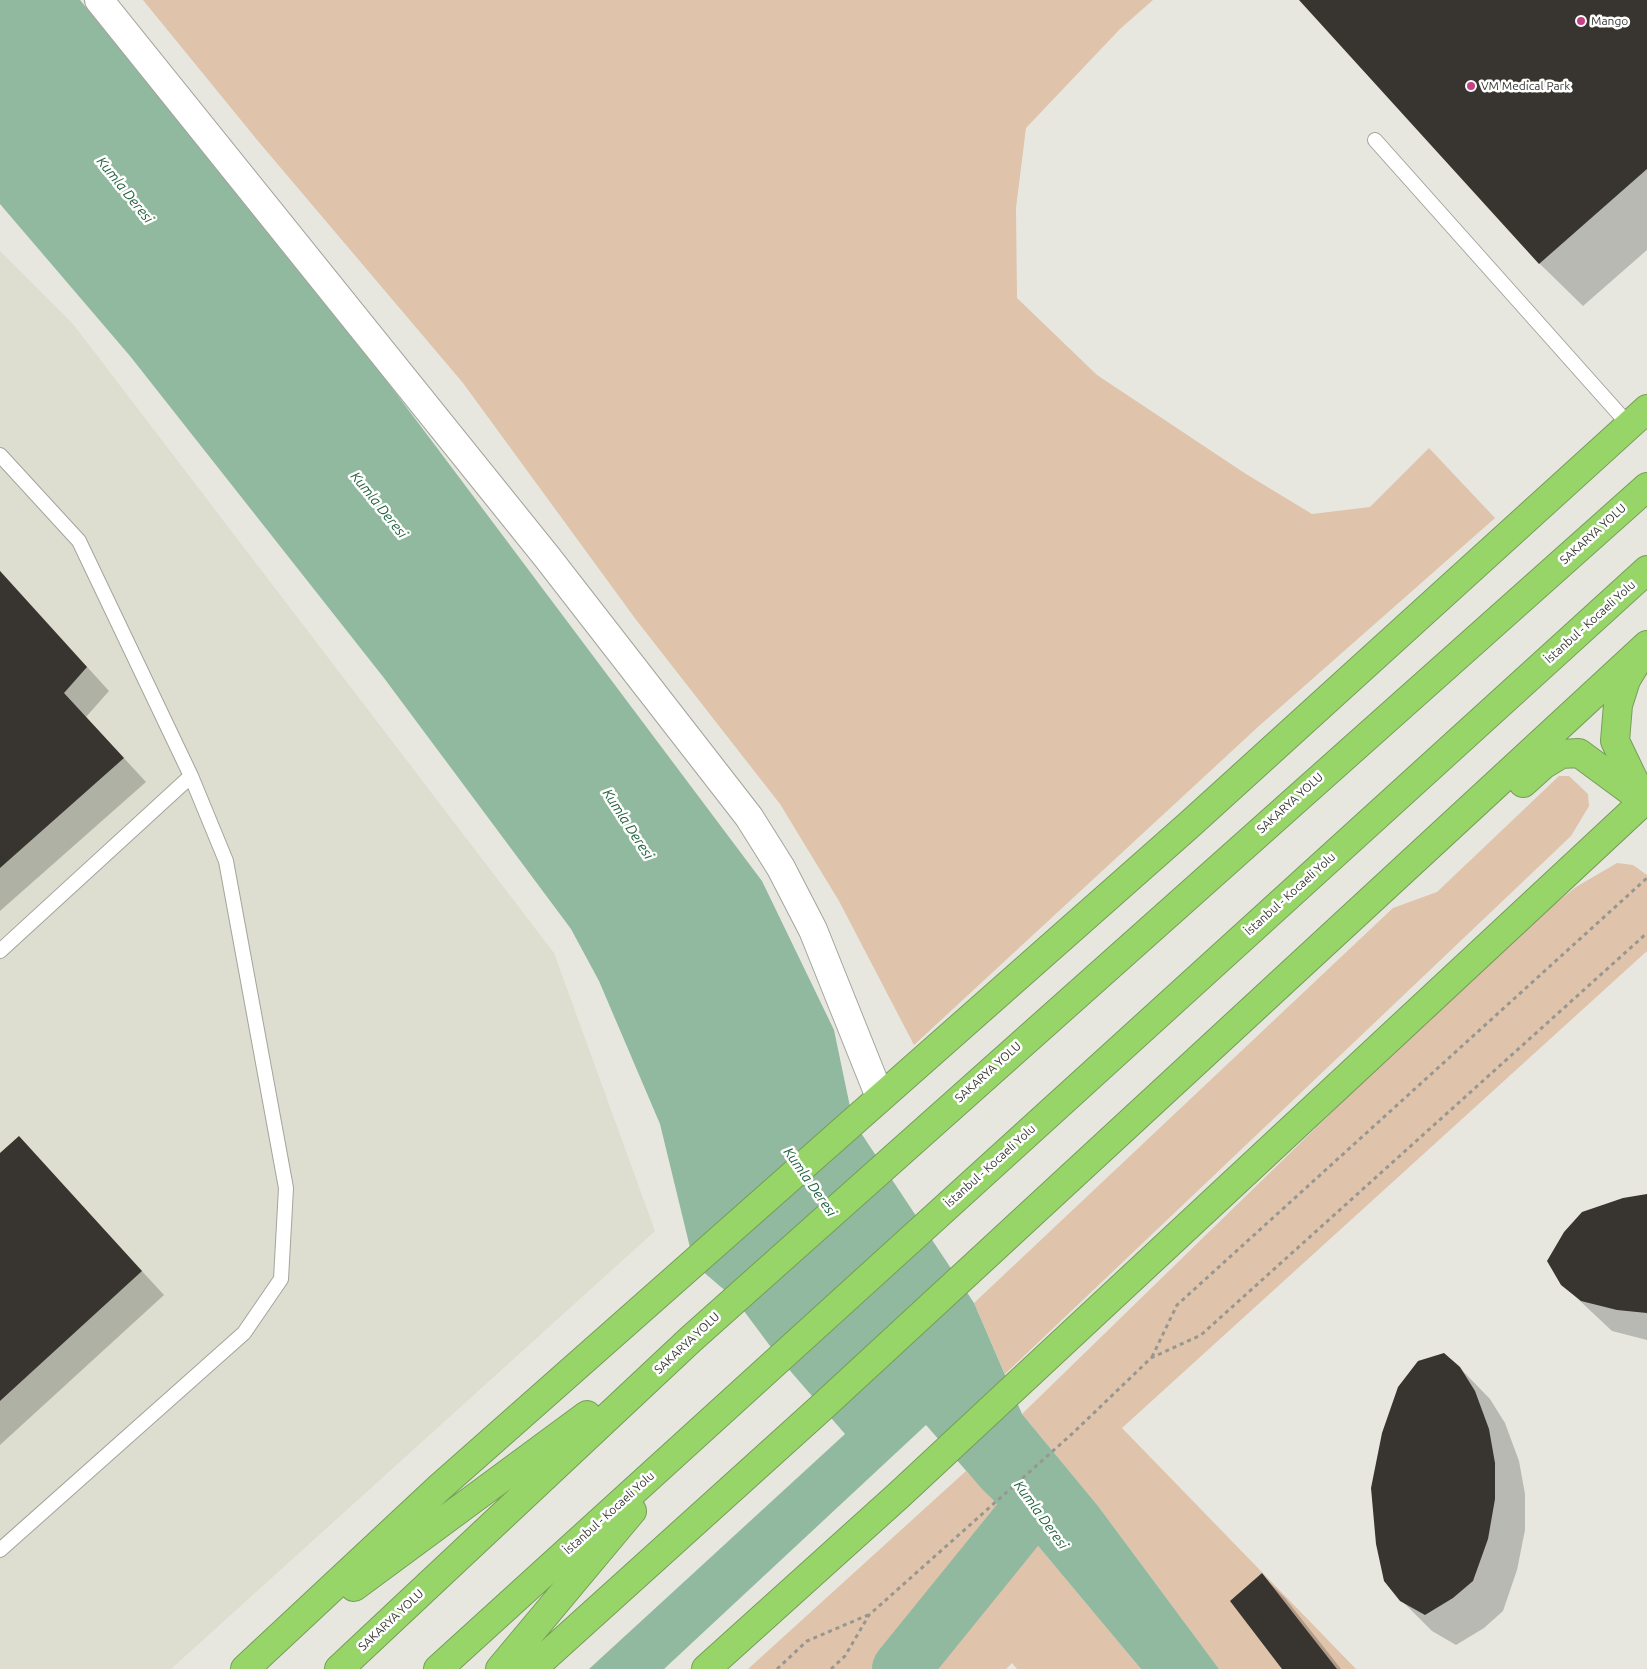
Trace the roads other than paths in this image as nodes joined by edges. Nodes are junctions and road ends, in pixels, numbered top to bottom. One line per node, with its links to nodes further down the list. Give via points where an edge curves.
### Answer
1 (99, 0): 12 (street, via 547,557 749,817 781,868 813,930)
2 (1374, 140): 3 (lane)
3 (1638, 417): 12 (highway, via 1189,825)
4 (0, 455): 8 (lane, via 79,541)
5 (1647, 487): 13 (highway, SAKARYA YOLU)
6 (1647, 570): 14 (highway, İstanbul - Kocaeli Yolu)
7 (1647, 646): 9 (highway, via 1626,680 1618,705 1615,741); 10 (highway)
8 (191, 776): 11 (lane); 15 (lane, via 226,861 286,1188 281,1279 244,1333)
9 (1644, 801): 10 (highway, via 1579,754 1561,754 1543,764 1458,846 1430,866); 21 (highway, via 899,1495)
10 (1388, 887): 20 (highway)
11 (0, 950)
12 (880, 1098): 16 (highway, via 440,1487)
13 (691, 1338): 16 (highway); 17 (highway, SAKARYA YOLU)
14 (701, 1430): 18 (highway, İstanbul - Kocaeli Yolu); 19 (highway)
15 (0, 1550)
16 (249, 1666)
17 (338, 1669)
18 (438, 1669)
19 (500, 1669)
20 (532, 1669)
21 (706, 1669)

